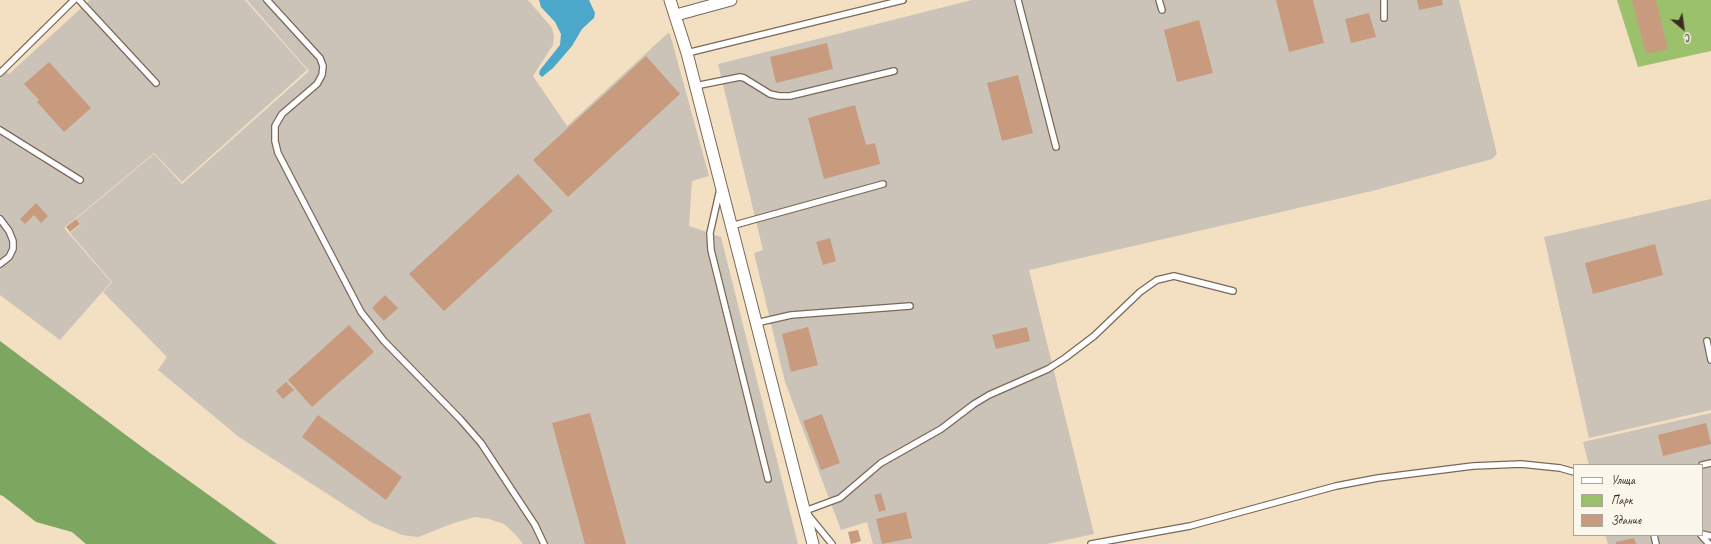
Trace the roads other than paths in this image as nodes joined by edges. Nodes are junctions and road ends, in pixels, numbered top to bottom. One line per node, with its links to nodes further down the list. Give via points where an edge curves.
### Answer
1 (74, 0): 16 (lane)
2 (79, 0): 17 (lane)
3 (267, 0): 36 (lane, via 320,58 323,66 322,75 316,84 282,114 275,126 278,153 361,312 384,341 481,443 535,525)
4 (670, 0): 12 (street)
5 (731, 0): 10 (street)
6 (903, 0): 14 (lane)
7 (1018, 0): 20 (lane)
8 (1160, 0): 11 (lane)
9 (1384, 0): 13 (lane)
10 (707, 4): 12 (street)
11 (1162, 10)
12 (676, 14): 14 (street)
13 (1384, 18)
14 (687, 53): 18 (street)
15 (894, 72): 18 (lane, via 790,96 770,94 740,77)
16 (0, 73)
17 (156, 83)
18 (695, 86): 23 (street)
19 (0, 130): 21 (lane)
20 (1056, 148)
21 (80, 180)
22 (883, 184): 25 (lane)
23 (721, 185): 25 (street); 33 (lane, via 710,233 711,250)
24 (0, 219): 26 (lane, via 9,231 13,249 9,257)
25 (731, 226): 29 (street)
26 (0, 264)
27 (1233, 291): 34 (lane, via 1174,276 1157,280 1065,358 1048,369 989,395 941,429 881,463 840,498)
28 (910, 306): 29 (lane, via 791,314)
29 (756, 322): 34 (street)
30 (1707, 341): 31 (lane)
31 (1711, 360)
32 (1573, 472): 39 (lane, via 1522,464 1473,466 1378,478 1336,486 1190,526)
33 (768, 480)
34 (805, 511): 37 (street); 38 (lane)
35 (1702, 536): 40 (lane)
36 (544, 544)
37 (813, 544)
38 (832, 544)
39 (1091, 544)
40 (1710, 544)

